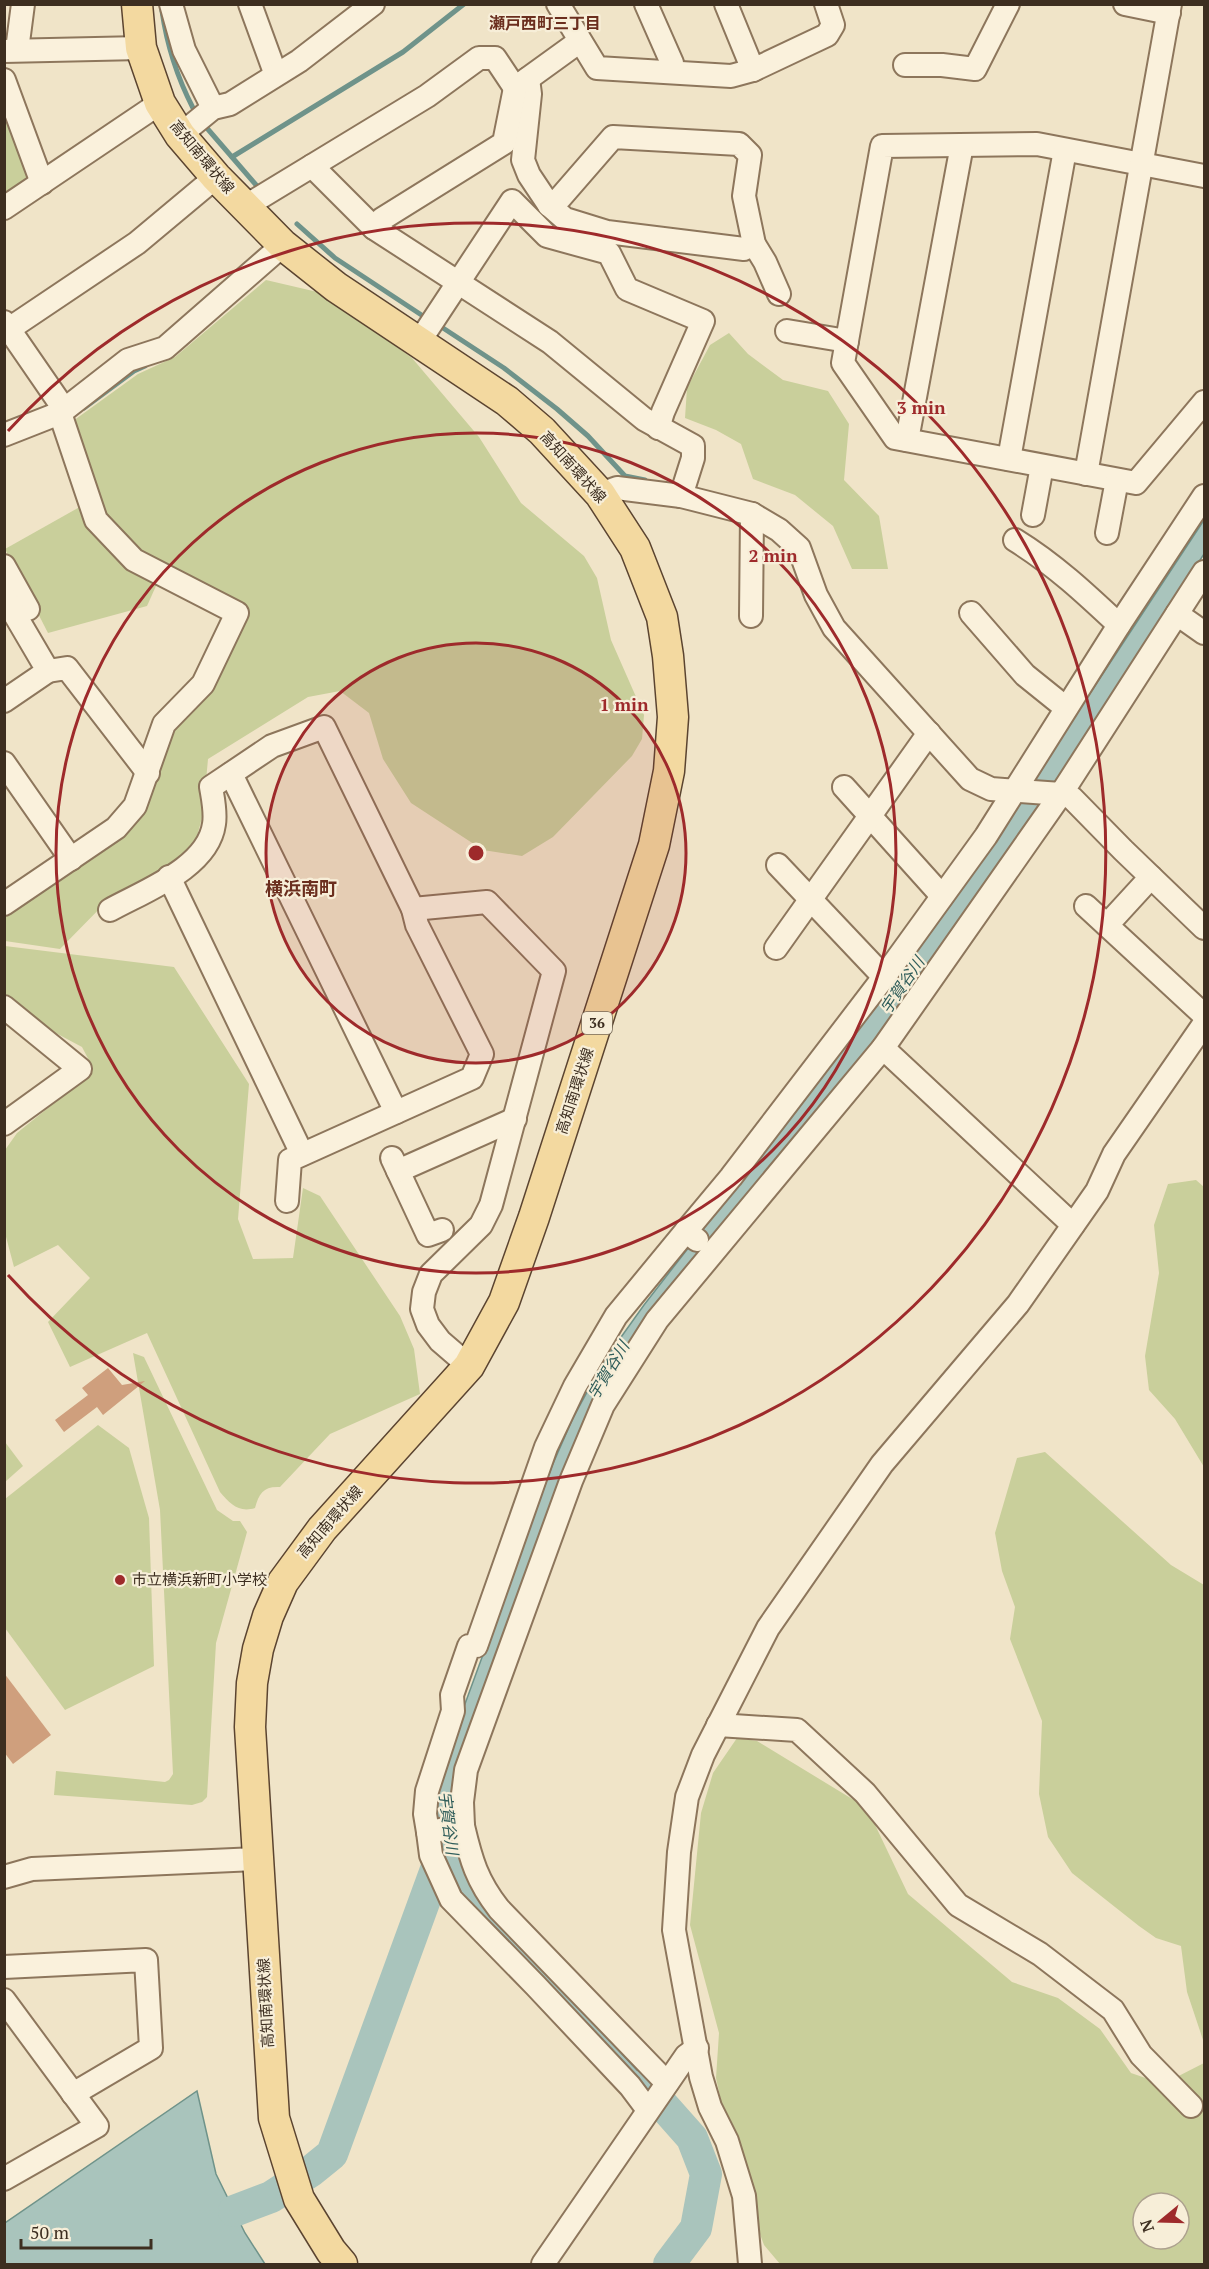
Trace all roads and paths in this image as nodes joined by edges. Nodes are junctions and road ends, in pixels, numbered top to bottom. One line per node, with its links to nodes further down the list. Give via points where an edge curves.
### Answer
1 (23, 4): 15 (street)
2 (137, 4): 14 (main road, 高知南環状線 / 36)
3 (171, 4): 23 (street, via 184,50)
4 (250, 4): 19 (street)
5 (373, 4): 19 (street)
6 (558, 4): 13 (street)
7 (646, 4): 18 (street)
8 (726, 4): 17 (street)
9 (826, 4): 17 (street, via 833,25 827,35)
10 (1008, 4): 16 (street, via 975,69)
11 (1125, 4): 12 (street)
12 (1169, 9): 27 (street)
13 (580, 41): 18 (street, via 597,68); 21 (street)
14 (141, 48): 15 (street); 22 (main road, 高知南環状線 / 36)
15 (10, 51)
16 (905, 65)
17 (753, 70): 18 (street, via 731,76)
18 (673, 71)
19 (278, 73): 23 (street, via 230,104)
20 (4, 80): 31 (street)
21 (521, 83): 28 (street, via 495,58 479,58 427,96); 32 (street, via 530,94 524,160); 35 (street, via 504,143 382,219)
22 (160, 103): 24 (main road, 高知南環状線 / 36); 31 (street)
23 (213, 108): 24 (street)
24 (180, 135): 30 (main road, 高知南環状線 / 36)
25 (962, 145): 26 (street, via 1037,144); 42 (street, via 882,146); 48 (street)
26 (1065, 150): 27 (street); 49 (street)
27 (1141, 164): 29 (street); 51 (street)
28 (312, 166): 33 (street); 35 (street)
29 (1204, 176)
30 (216, 177): 33 (main road, 高知南環状線 / 36); 40 (street, via 137,243)
31 (42, 183): 34 (street)
32 (549, 205): 36 (street, via 565,219 607,232 744,249); 36 (street, via 560,198 613,137 739,144 750,155 744,196)
33 (246, 206): 37 (main road, 高知南環状線 / 36)
34 (4, 208)
35 (374, 228): 38 (street)
36 (754, 244): 39 (street)
37 (284, 245): 43 (main road, 高知南環状線 / 36, via 336,287); 45 (street, via 165,348 128,360)
38 (457, 283): 43 (street); 46 (street, via 550,342); 46 (street, via 512,201 547,237 609,253 627,289 703,321)
39 (779, 294)
40 (7, 325): 45 (street)
41 (787, 331): 42 (street)
42 (847, 341): 48 (street, via 843,363 896,438)
43 (419, 342): 53 (main road, 高知南環状線 / 36, via 507,401)
44 (1204, 402): 52 (street, via 1136,483)
45 (62, 411): 47 (street); 74 (street, via 96,520 134,560 237,613 203,684 164,724)
46 (658, 428): 54 (street, via 693,446)
47 (4, 435)
48 (907, 440): 49 (street)
49 (1009, 459): 50 (street)
50 (1042, 466): 51 (street); 57 (street)
51 (1086, 474): 52 (street)
52 (1117, 480): 58 (street)
53 (600, 494): 54 (street, via 617,488); 107 (main road, 高知南環状線 / 36, via 635,548 662,617 673,717 669,771 654,844 534,1217 504,1302)
54 (681, 496): 56 (street)
55 (1204, 496): 67 (street)
56 (752, 514): 65 (street); 72 (street, via 799,548 816,595 834,628)
57 (1033, 515)
58 (1107, 532)
59 (1015, 540): 67 (street, via 1071,579)
60 (4, 566): 66 (street)
61 (1204, 572): 64 (street)
62 (4, 596): 69 (street)
63 (971, 613): 71 (street, via 1025,675)
64 (1177, 614): 68 (street); 78 (street)
65 (751, 616)
66 (35, 624)
67 (1119, 624): 71 (street)
68 (1204, 633)
69 (48, 671): 70 (street); 74 (street, via 67,668)
70 (4, 701)
71 (1066, 708): 77 (street)
72 (929, 733): 77 (street, via 970,779 991,789); 79 (street)
73 (4, 763): 80 (street)
74 (148, 772): 80 (street, via 135,806 116,828)
75 (231, 774): 82 (street, via 212,787 215,808 210,840 194,861); 88 (street, via 272,746 324,727); 98 (street)
76 (844, 788): 79 (street)
77 (1017, 790): 78 (street); 84 (street)
78 (1056, 794): 83 (street, via 1072,798); 97 (street, via 987,903)
79 (870, 816): 84 (street); 85 (street)
80 (71, 859): 86 (street)
81 (778, 865): 85 (street)
82 (169, 877): 89 (street); 101 (street)
83 (1151, 877): 90 (street); 91 (street)
84 (942, 896): 93 (street)
85 (810, 900): 92 (street); 93 (street)
86 (4, 904)
87 (1086, 906): 90 (street)
88 (413, 909): 98 (street, via 417,925 482,1054 472,1078); 99 (street, via 487,902 554,971)
89 (110, 910)
90 (1107, 925): 95 (street)
91 (1204, 928)
92 (776, 948)
93 (884, 977): 105 (street)
94 (4, 1007): 100 (street, via 80,1069)
95 (1204, 1015)
96 (1204, 1024): 103 (street, via 1114,1154 1097,1191)
97 (883, 1048): 103 (street); 106 (street)
98 (396, 1112): 101 (street)
99 (514, 1119): 104 (street, via 395,1164 428,1235); 107 (street, via 491,1205 481,1226 431,1274 424,1292 422,1309 428,1325)
100 (4, 1124)
101 (302, 1154): 102 (street, via 290,1160)
102 (286, 1201)
103 (1073, 1226): 108 (street, via 1018,1304 882,1464 768,1628)
104 (442, 1230)
105 (688, 1232): 106 (street); 110 (street, via 616,1316 574,1386 546,1447 476,1647 469,1646 452,1695 453,1711 427,1791 425,1815)
106 (710, 1251): 109 (street, via 657,1320 603,1405 571,1481 466,1770)
107 (469, 1366): 111 (main road, 高知南環状線 / 36, via 322,1529 283,1582 272,1607 252,1683 250,1727)
108 (718, 1725): 115 (street, via 687,1797 674,1930); 118 (street, via 797,1730 865,1793 958,1905 1040,1954 1113,2010 1141,2055)
109 (460, 1826): 110 (street); 117 (street, via 483,1889)
110 (430, 1831): 117 (street, via 431,1855 451,1899 630,2086)
111 (257, 1859): 112 (street, via 32,1869); 120 (main road, 高知南環状線 / 36, via 274,2118 294,2186)
112 (4, 1877)
113 (4, 1967): 116 (street, via 146,1960 151,2048)
114 (4, 2000): 116 (street)
115 (697, 2048): 117 (street, via 686,2056); 122 (street, via 710,2107 727,2141 744,2196)
116 (73, 2094): 119 (street, via 97,2126)
117 (658, 2096): 121 (street)
118 (1191, 2106)
119 (9, 2169)
120 (342, 2265)
121 (543, 2265)
122 (750, 2265)

